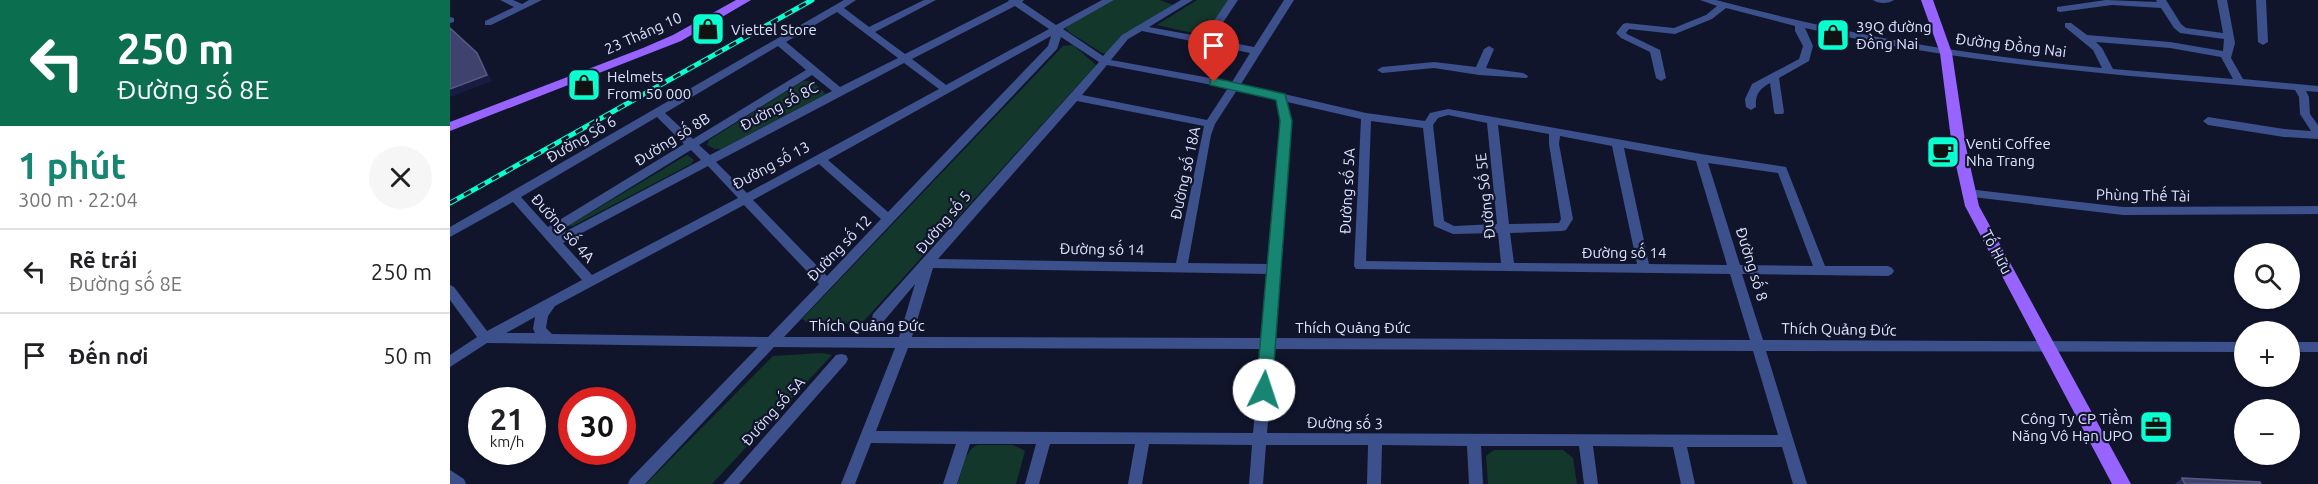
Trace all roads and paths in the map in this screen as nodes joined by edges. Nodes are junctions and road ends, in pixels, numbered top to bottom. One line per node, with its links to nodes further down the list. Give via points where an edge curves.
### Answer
1 (505, 0): 21 (street)
2 (537, 0): 21 (street)
3 (726, 0): 58 (main road, 23 Tháng 10, via 649,41)
4 (744, 0): 58 (main road, 23 Tháng 10, via 647,51)
5 (851, 0): 22 (street, Đường Số 6)
6 (931, 0): 30 (street)
7 (1109, 0): 29 (street, Đường số 13)
8 (1188, 0): 28 (street, Đường số 5)
9 (1233, 0): 34 (street)
10 (1289, 0): 37 (street, Đường số 18A)
11 (1705, 0): 20 (street, Đường Đồng Nai)
12 (1750, 0): 24 (street)
13 (1878, 0): 14 (street)
14 (1889, 0)
15 (1927, 0): 38 (main road, Tố Hữu)
16 (2222, 0): 31 (street)
17 (2261, 0): 35 (street)
18 (1016, 1): 29 (street); 40 (street, Đường số 8C)
19 (2163, 2): 23 (street, via 2112,2); 31 (street, via 2183,31)
20 (1724, 5): 24 (street, Đường Đồng Nai); 47 (street, via 1709,17 1675,31 1626,26 1621,33 1624,36 1654,48)
21 (522, 7): 25 (street)
22 (838, 8): 30 (street); 33 (street, Đường Số 6)
23 (2060, 9)
24 (1753, 11): 26 (street, Đường Đồng Nai)
25 (488, 23)
26 (1800, 24): 38 (street, Đường Đồng Nai); 48 (street, via 1808,46 1804,61)
27 (2068, 25): 32 (street)
28 (1140, 28): 34 (street); 41 (street, Đường số 5, via 1125,37)
29 (1058, 29): 41 (street); 52 (street, Đường số 13); 79 (street, Đường số 12, via 1053,48)
30 (869, 31): 40 (street)
31 (2229, 37): 39 (street)
32 (2084, 38): 39 (street, via 2161,44); 44 (street, via 2097,48)
33 (778, 41): 42 (street); 59 (street, Đường Số 6)
34 (1205, 42): 37 (street)
35 (2263, 42)
36 (1489, 49): 45 (street)
37 (1257, 51): 50 (street, Đường số 18A)
38 (1946, 53): 44 (street, Đường Đồng Nai); 75 (main road, Tố Hữu)
39 (2226, 55): 49 (street)
40 (906, 58): 52 (street); 54 (street, Đường số 8C)
41 (1105, 62): 50 (street); 55 (street, Đường số 5)
42 (813, 70): 54 (street); 71 (street, Đường số 8B)
43 (1382, 70): 45 (street, via 1424,64)
44 (2109, 71): 49 (street, Đường Đồng Nai)
45 (1479, 72): 46 (street)
46 (1523, 76)
47 (1661, 78)
48 (1774, 78): 57 (street, via 1752,91); 60 (street)
49 (2239, 81): 51 (street, Đường Đồng Nai)
50 (1235, 86): 56 (street); 65 (street, Đường số 18A)
51 (2298, 87): 53 (street, Đường Đồng Nai); 69 (street, via 2304,97 2305,114)
52 (945, 89): 73 (street, Đường số 13)
53 (2318, 89)
54 (839, 92): 74 (street, Đường số 8C)
55 (1075, 97): 65 (street); 83 (street, Đường số 5)
56 (1281, 97): 62 (street); 86 (street, via 1286,137)
57 (1751, 107)
58 (480, 111): 61 (main road, 23 Tháng 10); 67 (main road, 23 Tháng 10)
59 (658, 112): 71 (street); 76 (street, Đường Số 6)
60 (1779, 112)
61 (450, 117)
62 (1366, 117): 66 (street); 84 (street, Đường số 5A)
63 (1492, 120): 66 (street, via 1440,113); 68 (street); 80 (street, Đường Số 5E)
64 (2208, 121): 69 (street)
65 (1210, 124): 85 (street, Đường số 18A)
66 (1428, 125): 80 (street, via 1438,223 1453,230)
67 (450, 128)
68 (1555, 132): 70 (street); 80 (street, via 1565,225)
69 (2318, 134)
70 (1617, 142): 72 (street); 88 (street)
71 (692, 144): 74 (street); 82 (street, Đường số 8B)
72 (1701, 158): 89 (street, Đường số 8); 90 (street, via 1782,170)
73 (820, 159): 77 (street, Đường số 13); 79 (street)
74 (709, 161): 77 (street); 82 (street, Đường số 8C)
75 (1968, 193): 78 (street, Phùng Thế Tài, via 2123,212); 103 (main road, Tố Hữu)
76 (513, 195): 81 (street, Đường Số 6); 82 (street, Đường số 4A)
77 (743, 199): 92 (street, Đường số 13); 93 (street)
78 (2318, 210)
79 (889, 219): 93 (street, Đường số 12)
80 (1503, 229): 87 (street, Đường Số 5E)
81 (450, 233)
82 (551, 238): 92 (street, Đường số 4A)
83 (928, 263): 85 (street, Đường số 14); 96 (street); 99 (street, Đường số 5)
84 (1360, 266): 87 (street, Đường số 14)
85 (1181, 267): 86 (street, Đường số 14)
86 (1275, 268): 101 (street)
87 (1508, 268): 88 (street, Đường số 14)
88 (1644, 268): 89 (street, Đường số 14)
89 (1736, 270): 90 (street, Đường số 14); 102 (street, Đường số 8)
90 (1821, 271): 91 (street, Đường số 14)
91 (1887, 271)
92 (590, 281): 95 (street, Đường số 13)
93 (827, 284): 100 (street, Đường số 12)
94 (450, 290): 97 (street)
95 (552, 302): 97 (street, Đường số 13); 98 (street, via 539,322 539,329)
96 (878, 318)
97 (485, 338): 98 (street, Thích Quảng Đức); 108 (street, Đường số 13)
98 (548, 338): 100 (street, Thích Quảng Đức)
99 (904, 341): 100 (street, Thích Quảng Đức); 101 (street, Thích Quảng Đức); 109 (street, Đường số 5)
100 (772, 342): 122 (street, Đường số 12)
101 (1267, 343): 102 (street, Thích Quảng Đức); 111 (street)
102 (1759, 345): 103 (street, Thích Quảng Đức); 118 (street, Đường số 8)
103 (2048, 347): 104 (street, Thích Quảng Đức); 135 (main road, Tố Hữu)
104 (2234, 347)
105 (2300, 347): 106 (street)
106 (2318, 347)
107 (841, 359): 119 (street, Đường số 5A)
108 (450, 362)
109 (866, 437): 110 (street, Đường số 3); 125 (street, Đường số 5)
110 (965, 438): 112 (street, Đường số 3); 126 (street)
111 (1261, 438): 113 (street, Đường số 3); 114 (street, Đường số 3); 129 (street)
112 (1044, 439): 113 (street, Đường số 3); 127 (street)
113 (1143, 440): 128 (street)
114 (1375, 440): 117 (street, Đường số 3); 130 (street)
115 (1585, 440): 116 (street, Đường số 3); 117 (street, Đường số 3); 132 (street)
116 (1679, 440): 118 (street, Đường số 3); 133 (street)
117 (1474, 441): 131 (street)
118 (1787, 441): 134 (street, Đường số 8)
119 (750, 462): 123 (street, Đường số 5A); 124 (street)
120 (450, 477): 121 (street)
121 (459, 484)
122 (635, 484)
123 (730, 484)
124 (740, 484)
125 (848, 484)
126 (950, 484)
127 (1032, 484)
128 (1134, 484)
129 (1256, 484)
130 (1374, 484)
131 (1476, 484)
132 (1591, 484)
133 (1688, 484)
134 (1800, 484)
135 (2122, 484)

